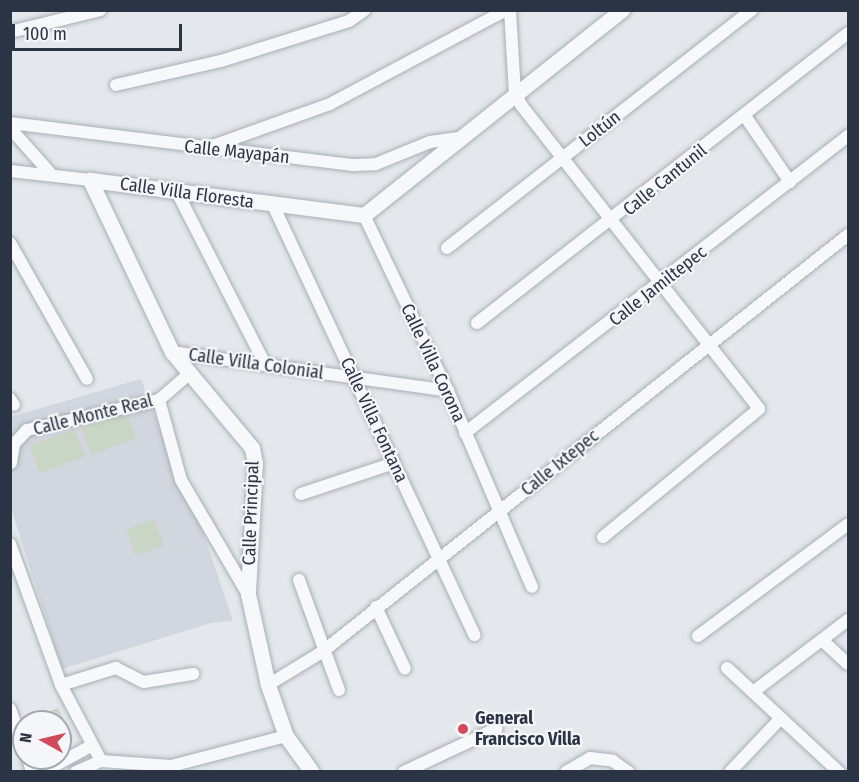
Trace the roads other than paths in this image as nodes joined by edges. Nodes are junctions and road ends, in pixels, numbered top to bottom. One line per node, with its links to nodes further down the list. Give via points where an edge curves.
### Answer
1 (100, 10): 6 (street)
2 (366, 10): 8 (street, via 349,21 221,61)
3 (508, 10): 9 (street); 15 (street, via 338,100)
4 (622, 10): 9 (street)
5 (752, 10): 16 (street, Loltún)
6 (10, 32)
7 (849, 33): 10 (street, Calle Cantunil)
8 (116, 86)
9 (515, 93): 14 (street); 16 (street)
10 (745, 116): 20 (street); 24 (street, Calle Cantunil)
11 (10, 123): 15 (street, Calle Mayapán)
12 (10, 128): 18 (street)
13 (849, 136): 20 (street, Calle Jamiltepec)
14 (459, 138): 15 (street, Calle Mayapán, via 430,142 376,165); 23 (street)
15 (203, 149)
16 (562, 159): 24 (street); 27 (street, Loltún)
17 (10, 171): 18 (street, Calle Villa Floresta)
18 (51, 174): 19 (street, Calle Villa Floresta)
19 (90, 180): 21 (street, Calle Villa Floresta); 31 (street, Calle Principal)
20 (790, 182): 28 (street, Calle Jamiltepec)
21 (177, 192): 22 (street, Calle Villa Floresta); 32 (street)
22 (273, 205): 23 (street, Calle Villa Floresta); 34 (street, Calle Villa Fontana)
23 (364, 215): 36 (street, Calle Villa Corona)
24 (613, 222): 28 (street); 29 (street, Calle Cantunil)
25 (849, 235): 30 (street, Calle Ixtepec)
26 (10, 243): 35 (street, Calle Monte Real)
27 (447, 248)
28 (660, 286): 30 (street); 38 (street, Calle Jamiltepec)
29 (477, 323)
30 (710, 343): 42 (street, Calle Ixtepec); 44 (street, via 759,409)
31 (172, 352): 32 (street, Calle Villa Colonial); 33 (street, Calle Principal)
32 (264, 362): 34 (street, Calle Villa Colonial)
33 (189, 374): 37 (street, Calle Monte Real); 49 (street, Calle Principal, via 252,448 255,463)
34 (356, 378): 36 (street, Calle Villa Colonial); 40 (street, Calle Villa Fontana)
35 (87, 379)
36 (448, 391): 38 (street, Calle Villa Corona)
37 (159, 400): 39 (street, Calle Monte Real, via 27,430 14,444); 49 (street, via 181,480)
38 (465, 433): 42 (street, Calle Villa Corona)
39 (11, 463)
40 (394, 463): 41 (street); 46 (street, Calle Villa Fontana)
41 (301, 494)
42 (499, 512): 46 (street, Calle Ixtepec); 48 (street, Calle Villa Corona)
43 (849, 524): 53 (street)
44 (603, 537)
45 (10, 544): 60 (street)
46 (439, 561): 50 (street, Calle Ixtepec); 52 (street, Calle Villa Fontana)
47 (299, 580): 55 (street)
48 (532, 587)
49 (248, 594): 61 (street, Calle Principal)
50 (376, 607): 55 (street, Calle Ixtepec); 58 (street)
51 (849, 620): 54 (street)
52 (474, 635)
53 (698, 636)
54 (822, 640): 56 (street); 63 (street)
55 (322, 652): 61 (street, Calle Ixtepec); 62 (street)
56 (849, 663)
57 (727, 668): 63 (street)
58 (405, 669)
59 (193, 674): 60 (street, via 144,682 116,668)
60 (61, 685): 67 (street)
61 (268, 685): 66 (street, Calle Principal)
62 (339, 690)
63 (753, 692): 64 (street)
64 (780, 719): 75 (street); 76 (street)
65 (496, 729): 72 (street)
66 (286, 736): 68 (street, via 171,766); 71 (street, Calle Principal)
67 (91, 746): 68 (street); 69 (street)
68 (101, 761): 70 (street)
69 (43, 771)
70 (76, 771)
71 (312, 771)
72 (404, 771)
73 (566, 771): 74 (street, via 590,758 613,761)
74 (628, 771)
75 (730, 771)
76 (839, 771)

